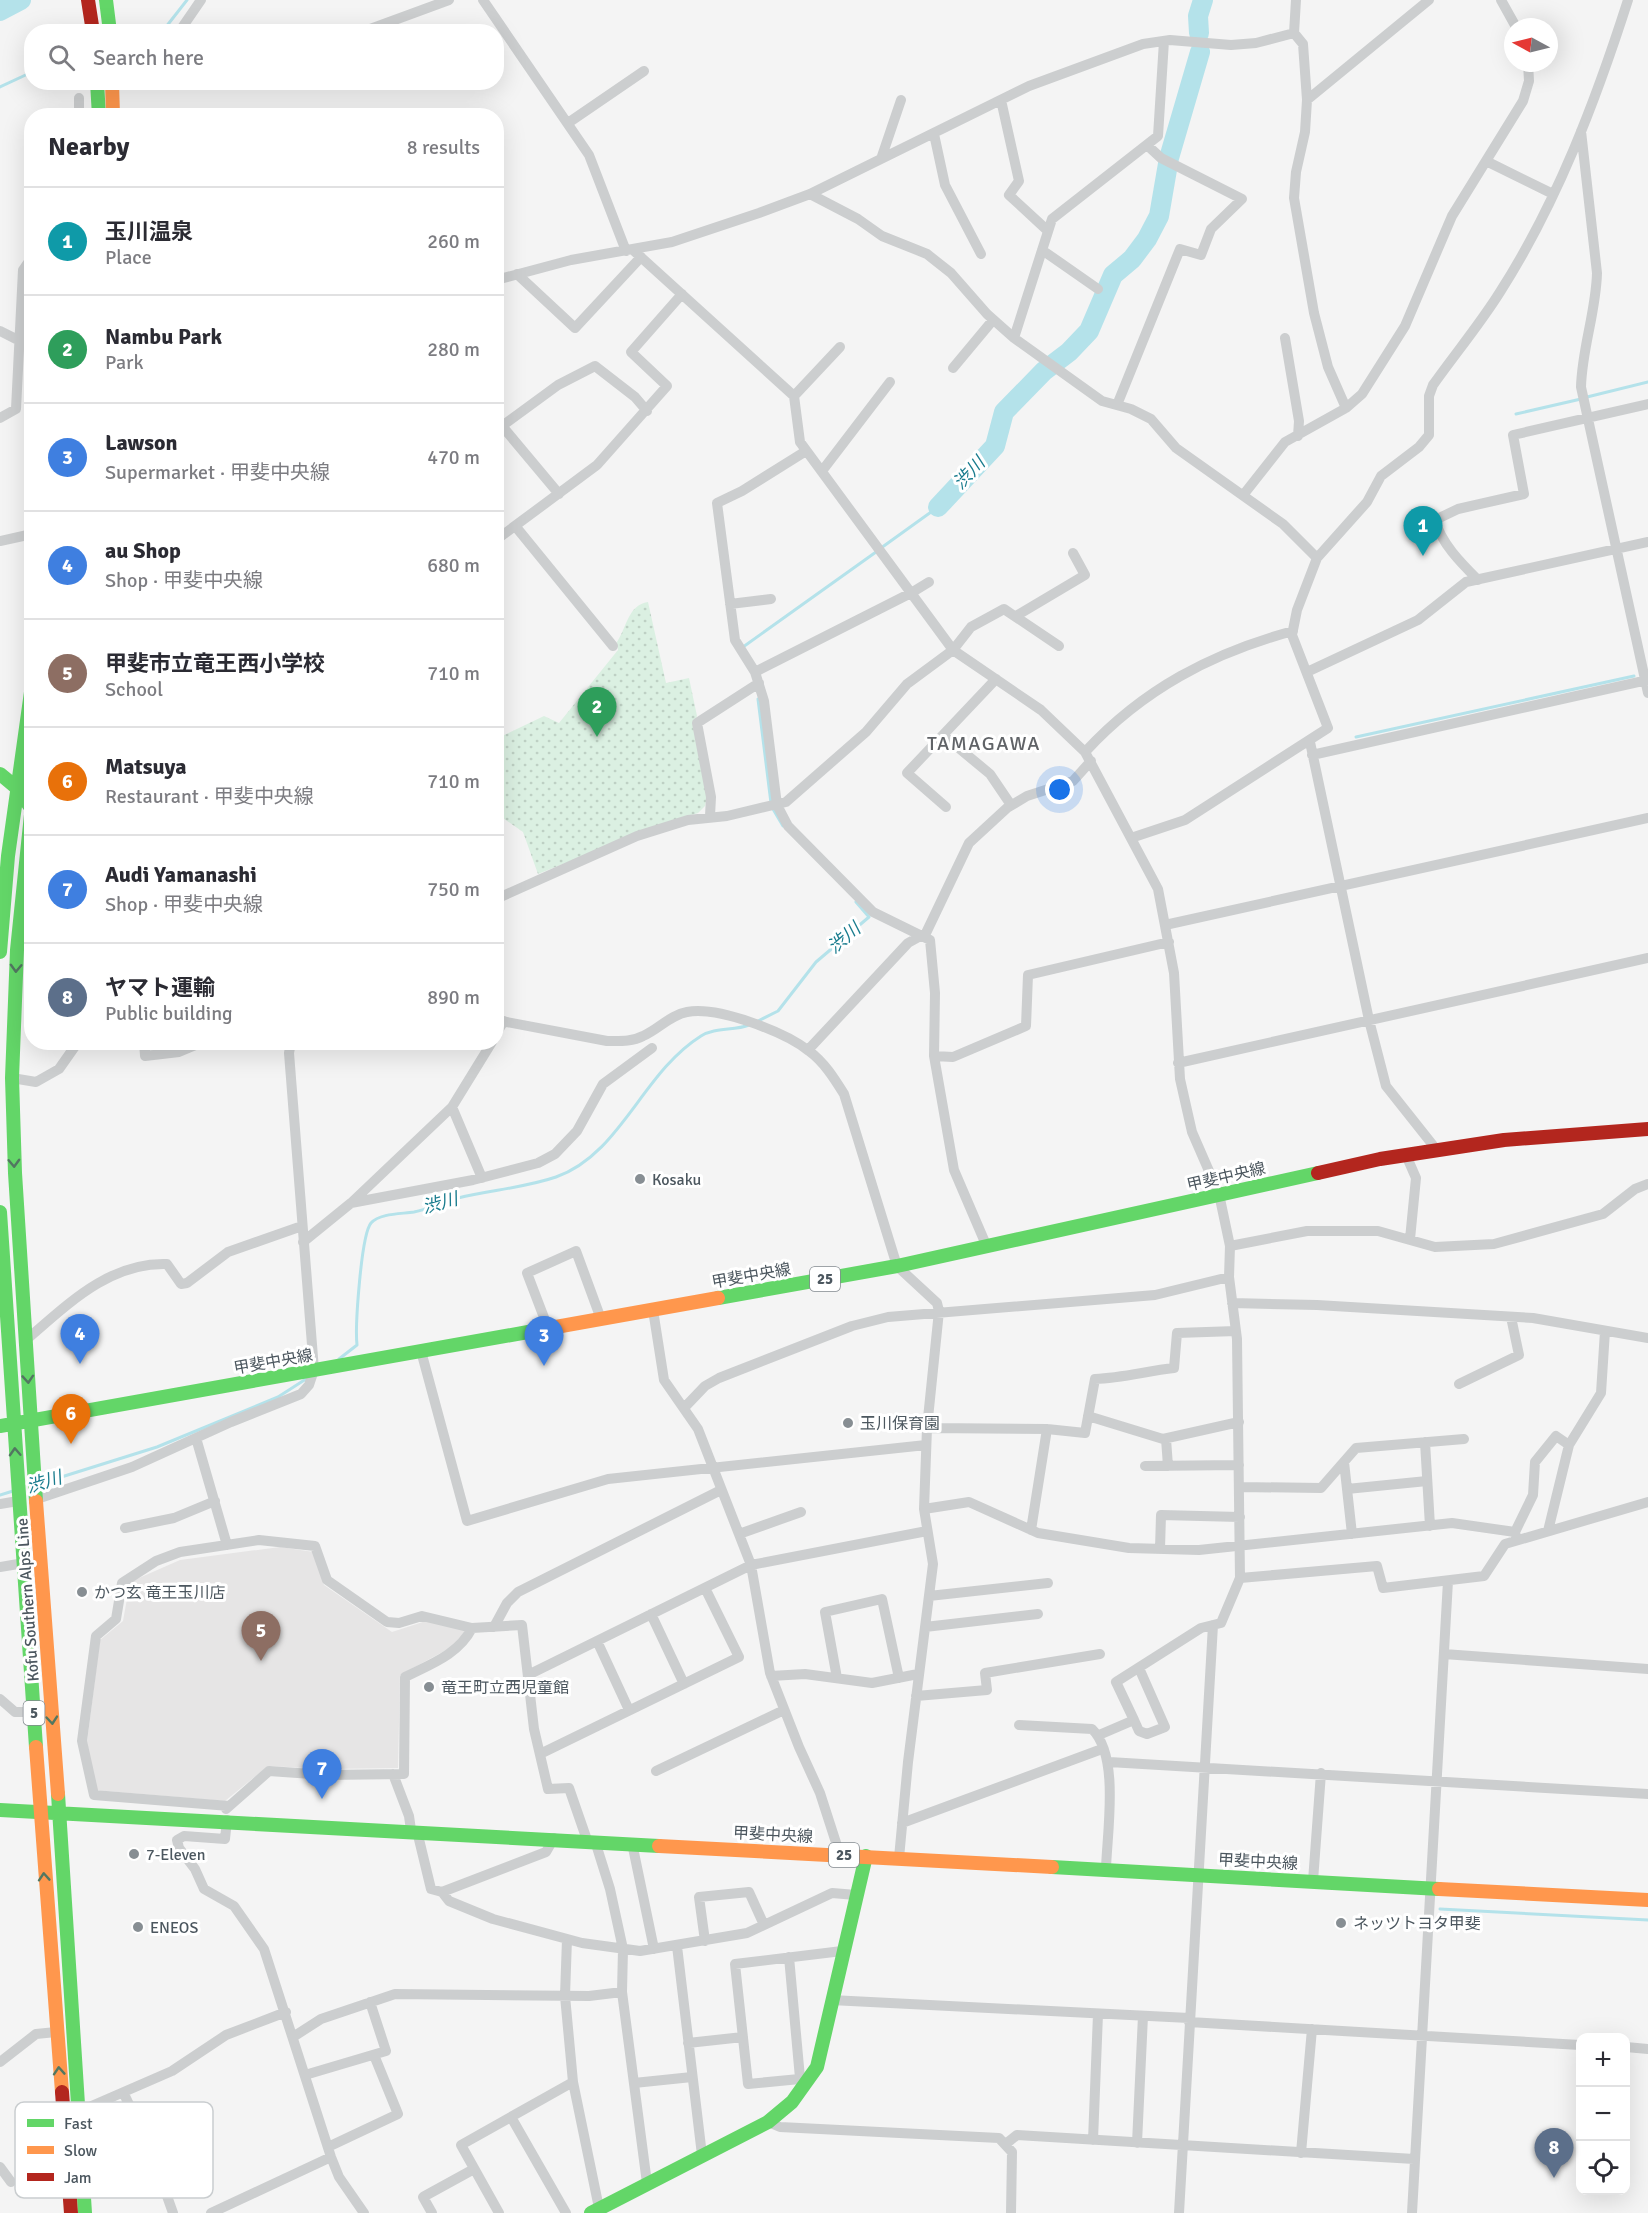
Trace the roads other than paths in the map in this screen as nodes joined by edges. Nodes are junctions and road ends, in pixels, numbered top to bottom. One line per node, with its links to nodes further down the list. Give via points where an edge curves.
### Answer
1 (88, 0): 11 (main road)
2 (106, 0): 12 (main road)
3 (201, 0): 13 (street)
4 (449, 0): 14 (street)
5 (483, 0): 15 (street)
6 (1296, 0): 17 (street)
7 (1429, 0): 26 (street)
8 (1501, 0): 10 (street)
9 (1628, 0): 31 (street)
10 (1511, 18)
11 (92, 24)
12 (109, 24)
13 (184, 24)
14 (384, 24)
15 (499, 24)
16 (504, 32): 30 (street)
17 (1294, 33): 18 (street, via 1231,45); 26 (street, via 1303,44)
18 (1164, 41): 25 (street, via 1128,49); 33 (street, via 1158,136)
19 (644, 71): 30 (street)
20 (1528, 72): 35 (street, via 1523,101)
21 (97, 90): 28 (main road)
22 (112, 90): 29 (main road)
23 (79, 98): 27 (street)
24 (901, 100): 34 (street)
25 (1001, 100): 32 (street); 38 (street, via 1019,181 1009,195)
26 (1307, 100): 59 (street, via 1294,198 1314,313 1328,367)
27 (79, 108)
28 (99, 108)
29 (113, 108)
30 (568, 123): 40 (street, via 599,177)
31 (1581, 130): 37 (street); 62 (street, via 1597,273 1581,366)
32 (934, 134): 34 (street); 41 (street, via 945,185)
33 (1148, 146): 38 (street, via 1066,207 1052,219); 58 (street, via 1161,158 1242,199 1211,229 1201,255 1180,249)
34 (882, 156): 36 (street)
35 (1486, 161): 37 (street); 59 (street, via 1452,216 1405,326 1362,394)
36 (810, 194): 40 (street); 47 (street, via 882,236 927,254 951,273)
37 (1553, 194): 77 (street, via 1500,292 1432,385 1429,435 1381,476 1367,502)
38 (1048, 231): 39 (street)
39 (1042, 250): 45 (street); 49 (street)
40 (633, 252): 43 (street, via 571,260); 43 (street, via 575,328); 46 (street)
41 (981, 254)
42 (24, 269): 52 (street)
43 (517, 274): 44 (street)
44 (504, 278)
45 (1098, 289)
46 (682, 294): 56 (street); 60 (street, via 631,352 667,386)
47 (993, 320): 49 (street); 54 (street)
48 (0, 331): 52 (street)
49 (1014, 338): 58 (street, via 1102,401)
50 (1285, 338): 65 (street)
51 (24, 340): 52 (street)
52 (20, 341): 61 (street, via 16,409)
53 (840, 347): 56 (street)
54 (953, 368)
55 (890, 382): 67 (street)
56 (794, 396): 66 (street, via 800,442)
57 (1648, 404): 62 (street)
58 (1117, 405): 69 (street, via 1151,419 1176,448)
59 (1346, 408): 65 (street)
60 (647, 411): 63 (street, via 595,366 558,385); 68 (street, via 597,465)
61 (0, 418)
62 (1587, 418): 75 (street); 78 (street, via 1513,435 1524,494 1458,508 1435,520 1460,562)
63 (504, 425)
64 (504, 428): 68 (street)
65 (1298, 436): 69 (street, via 1276,451)
66 (806, 451): 67 (street); 82 (street, via 717,503)
67 (822, 471): 80 (street)
68 (559, 494): 70 (street)
69 (1244, 494): 77 (street, via 1283,524)
70 (516, 527): 71 (street); 85 (street)
71 (504, 535)
72 (24, 536): 73 (street)
73 (0, 541)
74 (1648, 542): 75 (street)
75 (1617, 549): 78 (street); 91 (street)
76 (1073, 553): 83 (street, via 1085,575)
77 (1317, 558): 84 (street)
78 (1478, 580): 89 (street, via 1466,582 1418,620)
79 (929, 582): 80 (street)
80 (911, 594): 87 (street); 88 (street)
81 (771, 598): 82 (street)
82 (730, 604): 88 (street, via 735,640)
83 (1016, 616): 86 (street); 87 (street, via 1004,609 971,627)
84 (1293, 631): 89 (street); 98 (street, via 1197,665 1160,686 1132,706)
85 (613, 646)
86 (1059, 646)
87 (953, 650): 90 (street); 102 (street, via 907,684 866,732 797,793)
88 (755, 672): 92 (street)
89 (1307, 672): 96 (street, via 1328,728)
90 (996, 679): 94 (street); 98 (street, via 1041,710)
91 (1647, 680): 93 (street); 97 (street)
92 (759, 683): 102 (street); 105 (street, via 697,723)
93 (1648, 693)
94 (943, 735): 103 (street, via 990,774); 104 (street, via 907,773)
95 (24, 740): 100 (main road)
96 (1310, 742): 97 (street); 107 (street, via 1185,820)
97 (1312, 755): 110 (street)
98 (1088, 756): 103 (street, via 1073,781); 107 (street)
99 (0, 774): 100 (main road)
100 (17, 788): 101 (main road); 109 (main road)
101 (24, 798)
102 (777, 805): 105 (street); 113 (street, via 788,826 873,912)
103 (1011, 805): 113 (street, via 969,843)
104 (945, 807)
105 (711, 816): 111 (street, via 637,836)
106 (1648, 818): 110 (street)
107 (1131, 838): 112 (street, via 1158,889)
108 (24, 878): 128 (main road, Kofu Southern Alps Line / 5, one-way to 128)
109 (3, 880): 115 (main road)
110 (1340, 886): 112 (street); 117 (street)
111 (504, 895)
112 (1166, 925): 114 (street)
113 (923, 935): 125 (street, via 908,943); 126 (street, via 930,940 934,983)
114 (1169, 942): 126 (street, via 1028,975 1026,1026 953,1057); 127 (street)
115 (0, 952)
116 (1648, 958): 117 (street)
117 (1369, 1020): 127 (street); 131 (street, via 1386,1086)
118 (504, 1022): 125 (street, via 625,1042 642,1037 688,1011 712,1011 744,1019)
119 (652, 1048): 133 (street, via 603,1084 577,1131 555,1154 538,1163)
120 (72, 1050): 128 (street, via 59,1069 36,1082)
121 (145, 1050): 122 (street, via 145,1056)
122 (184, 1050)
123 (290, 1050): 138 (street)
124 (487, 1050): 129 (street)
125 (808, 1050): 143 (street, via 829,1070 844,1094)
126 (934, 1056): 142 (street, via 954,1170)
127 (1178, 1063): 135 (street, via 1192,1132)
128 (12, 1078): 154 (main road, Kofu Southern Alps Line / 5, one-way to 154)
129 (453, 1107): 133 (street); 136 (street)
130 (1648, 1129): 131 (main road, 甲斐中央線 / 25)
131 (1436, 1149): 132 (main road, 甲斐中央線 / 25)
132 (1406, 1155): 135 (main road, 甲斐中央線 / 25); 139 (street, via 1416,1179)
133 (482, 1178): 136 (street)
134 (1648, 1184): 139 (street, via 1635,1189 1603,1214 1516,1240 1456,1247)
135 (1219, 1194): 141 (street); 142 (main road, 甲斐中央線 / 25)
136 (351, 1203): 140 (street)
137 (0, 1212): 162 (main road, Kofu Southern Alps Line / 5)
138 (302, 1226): 140 (street); 154 (street, via 228,1252 187,1283 181,1284 167,1264 150,1264 116,1274 86,1288)
139 (1410, 1239): 141 (street, via 1378,1231 1307,1231)
140 (303, 1242): 156 (street)
141 (1230, 1246): 144 (street)
142 (987, 1247): 143 (main road, 甲斐中央線 / 25)
143 (897, 1266): 146 (main road, 甲斐中央線 / 25); 147 (street, via 937,1303)
144 (1229, 1277): 145 (street); 147 (street, via 1155,1295)
145 (1232, 1303): 148 (street); 151 (street)
146 (653, 1310): 149 (main road, 甲斐中央線 / 25); 158 (street, via 664,1380)
147 (939, 1311): 158 (street, via 852,1326 718,1378); 163 (street)
148 (1511, 1317): 152 (street); 157 (street, via 1520,1355)
149 (601, 1319): 150 (main road, 甲斐中央線 / 25); 150 (street, via 576,1251 527,1273)
150 (548, 1328): 155 (main road, 甲斐中央線 / 25)
151 (1236, 1331): 159 (street, via 1177,1333 1174,1368 1095,1379); 161 (street)
152 (1605, 1331): 153 (street); 170 (street, via 1601,1393)
153 (1648, 1338)
154 (26, 1340): 160 (main road, Kofu Southern Alps Line / 5, one-way to 160)
155 (421, 1351): 156 (main road, 甲斐中央線 / 25); 175 (street, via 467,1521 608,1479)
156 (314, 1370): 160 (main road, 甲斐中央線 / 25); 165 (street, via 301,1394)
157 (1459, 1384)
158 (684, 1408): 175 (street, via 698,1429)
159 (1088, 1416): 164 (street, via 1085,1433); 166 (street)
160 (31, 1421): 162 (main road, 甲斐中央線 / 25); 180 (main road, Kofu Southern Alps Line / 5)
161 (1239, 1422): 166 (street); 172 (street)
162 (7, 1425): 181 (main road, Kofu Southern Alps Line / 5, one-way to 162)
163 (927, 1428): 164 (street); 169 (street)
164 (1047, 1429): 190 (street)
165 (196, 1438): 180 (street, via 132,1467); 182 (street)
166 (1166, 1438): 174 (street)
167 (1464, 1439): 168 (street)
168 (1425, 1442): 171 (street, via 1356,1448); 176 (street)
169 (926, 1445): 175 (street); 185 (street)
170 (1569, 1445): 192 (street); 195 (street, via 1556,1436 1535,1462 1533,1495)
171 (1344, 1462): 177 (street, via 1321,1488); 178 (street)
172 (1239, 1465): 174 (street); 177 (street)
173 (1145, 1466): 174 (street)
174 (1168, 1466)
175 (711, 1467): 179 (street)
176 (1427, 1482): 178 (street); 188 (street)
177 (1240, 1487): 187 (street)
178 (1347, 1489): 194 (street)
179 (721, 1490): 193 (street); 210 (street, via 518,1592)
180 (37, 1499): 243 (main road, Kofu Southern Alps Line / 5, one-way to 243)
181 (18, 1501): 184 (street); 199 (main road, Kofu Southern Alps Line / 5)
182 (215, 1502): 189 (street, via 174,1518); 196 (street)
183 (1648, 1502): 192 (street)
184 (0, 1504)
185 (924, 1509): 190 (street, via 969,1502); 191 (street)
186 (801, 1512): 193 (street)
187 (1240, 1517): 197 (street); 198 (street, via 1161,1515)
188 (1430, 1526): 194 (street); 195 (street, via 1452,1523)
189 (125, 1528)
190 (1031, 1530): 198 (street, via 1129,1548)
191 (927, 1531): 200 (street); 206 (street, via 933,1564)
192 (1548, 1531): 195 (street)
193 (739, 1534): 200 (street)
194 (1352, 1534): 197 (street)
195 (1516, 1536): 203 (street, via 1505,1544 1484,1576)
196 (227, 1545): 212 (street, via 259,1540 315,1546 327,1580 387,1622 399,1623 422,1616); 244 (street, via 180,1552 156,1561 122,1583 116,1619 96,1636 82,1741 94,1795)
197 (1240, 1545): 198 (street, via 1199,1551); 202 (street)
198 (1160, 1549)
199 (24, 1563): 201 (street); 228 (main road, Kofu Southern Alps Line / 5)
200 (751, 1565): 205 (street); 220 (street)
201 (0, 1567)
202 (1240, 1578): 203 (street, via 1377,1566 1383,1588); 209 (street, via 1221,1623)
203 (1448, 1581): 215 (street)
204 (1048, 1583): 206 (street)
205 (705, 1588): 207 (street); 223 (street, via 739,1657)
206 (929, 1596): 211 (street)
207 (651, 1614): 213 (street); 223 (street)
208 (1038, 1614): 211 (street)
209 (1213, 1625): 216 (street, via 1201,1628); 235 (street)
210 (494, 1627): 212 (street); 219 (street, via 522,1625)
211 (925, 1627): 218 (street)
212 (472, 1628): 238 (street, via 465,1642 454,1651 405,1677 404,1774)
213 (597, 1641): 219 (street); 226 (street)
214 (1100, 1654): 224 (street, via 985,1673 987,1690)
215 (1444, 1654): 217 (street); 239 (street)
216 (1139, 1668): 229 (street, via 1116,1683); 229 (street, via 1165,1727 1147,1734 1139,1731)
217 (1648, 1669)
218 (918, 1674): 222 (street); 224 (street)
219 (528, 1675): 233 (street)
220 (771, 1676): 221 (street, via 805,1674); 227 (street)
221 (837, 1678): 222 (street, via 872,1683); 222 (street, via 825,1612 882,1599)
222 (899, 1678)
223 (684, 1684): 226 (street)
224 (916, 1696): 245 (street)
225 (0, 1699): 228 (street, via 15,1712)
226 (629, 1710): 233 (street)
227 (784, 1710): 236 (street); 250 (street, via 820,1793)
228 (34, 1712): 242 (main road, Kofu Southern Alps Line / 5)
229 (1134, 1720): 231 (street)
230 (1019, 1725): 231 (street, via 1092,1729)
231 (1099, 1735): 232 (street)
232 (1102, 1749): 234 (street); 245 (street)
233 (540, 1754): 248 (street, via 548,1789 569,1788)
234 (1109, 1762): 235 (street); 253 (street)
235 (1204, 1767): 237 (street); 254 (street)
236 (656, 1771)
237 (1321, 1773): 239 (street); 255 (street)
238 (393, 1774): 244 (street, via 269,1771); 246 (street)
239 (1437, 1780): 240 (street); 256 (street)
240 (1648, 1794)
241 (0, 1810): 242 (main road, 25)
242 (40, 1812): 243 (main road, 甲斐中央線 / 25); 277 (main road, Kofu Southern Alps Line / 5, one-way to 242)
243 (60, 1813): 244 (main road, 甲斐中央線 / 25); 294 (main road, Kofu Southern Alps Line / 5)
244 (226, 1815): 246 (main road, 甲斐中央線 / 25); 272 (street, via 225,1839 184,1836 177,1840 179,1848 204,1889 234,1906 249,1925 264,1949)
245 (902, 1822): 252 (street)
246 (414, 1830): 247 (main road, 甲斐中央線 / 25); 257 (street, via 431,1889)
247 (554, 1838): 248 (main road, 甲斐中央線 / 25); 257 (street, via 546,1852)
248 (591, 1840): 249 (main road, 甲斐中央線 / 25); 264 (street, via 610,1890)
249 (632, 1843): 250 (main road, 甲斐中央線 / 25); 265 (street)
250 (840, 1855): 251 (main road, 甲斐中央線 / 25)
251 (866, 1856): 252 (main road, 甲斐中央線 / 25); 258 (main road)
252 (899, 1858): 253 (main road, 甲斐中央線 / 25)
253 (1106, 1869): 254 (main road, 甲斐中央線 / 25)
254 (1197, 1874): 255 (main road, 甲斐中央線 / 25); 275 (street)
255 (1313, 1881): 256 (main road, 甲斐中央線 / 25)
256 (1431, 1887): 259 (main road, 甲斐中央線 / 25); 278 (street)
257 (442, 1892): 261 (street, via 449,1901 493,1919)
258 (856, 1895): 260 (street, via 832,1893); 266 (main road)
259 (1648, 1900)
260 (764, 1925): 262 (street, via 747,1933); 262 (street, via 749,1892 699,1897)
261 (567, 1939): 264 (street); 269 (street)
262 (705, 1941): 263 (street)
263 (676, 1946): 265 (street); 281 (street)
264 (623, 1949): 265 (street); 268 (street)
265 (654, 1949)
266 (842, 1951): 267 (street); 270 (main road)
267 (789, 1957): 280 (street, via 735,1964); 289 (street)
268 (622, 1992): 269 (street); 291 (street)
269 (565, 1995): 271 (street, via 395,1994); 290 (street)
270 (831, 2000): 273 (street); 289 (main road, via 817,2067)
271 (370, 2002): 279 (street, via 321,2019); 285 (street, via 386,2051)
272 (286, 2012): 279 (street); 292 (street, via 226,2035 172,2071)
273 (1098, 2014): 274 (street); 299 (street)
274 (1143, 2016): 275 (street); 301 (street)
275 (1189, 2020): 276 (street); 302 (street)
276 (1312, 2029): 278 (street); 304 (street)
277 (56, 2032): 286 (street, via 36,2034); 293 (main road, Kofu Southern Alps Line / 5, one-way to 277)
278 (1423, 2036): 282 (street); 306 (street)
279 (293, 2037): 287 (street)
280 (743, 2037): 281 (street); 289 (street, via 748,2084)
281 (688, 2043): 288 (street)
282 (1576, 2045)
283 (1630, 2047): 284 (street)
284 (1648, 2049)
285 (374, 2055): 287 (street); 303 (street, via 398,2114)
286 (0, 2062)
287 (305, 2075): 303 (street)
288 (692, 2076): 291 (street); 305 (street)
289 (805, 2078): 298 (main road, via 792,2102)
290 (573, 2082): 297 (street); 314 (street)
291 (634, 2084): 310 (street)
292 (124, 2094): 295 (street); 296 (street)
293 (61, 2102)
294 (79, 2102)
295 (103, 2102)
296 (128, 2102)
297 (511, 2117): 308 (street, via 461,2145); 322 (street)
298 (768, 2122): 300 (street, via 780,2127 999,2138); 305 (main road)
299 (1093, 2140): 300 (street, via 1017,2135); 301 (street)
300 (1007, 2144): 323 (street, via 1014,2164)
301 (1137, 2144): 302 (street)
302 (1182, 2146): 304 (street); 324 (street)
303 (330, 2152): 318 (street); 319 (street, via 339,2177)
304 (1301, 2153): 306 (street)
305 (702, 2155): 310 (main road)
306 (1414, 2159): 325 (street)
307 (0, 2167): 309 (street)
308 (474, 2169): 320 (street, via 423,2198); 321 (street)
309 (11, 2182)
310 (647, 2183): 314 (main road)
311 (69, 2198): 315 (main road, Kofu Southern Alps Line / 5, one-way to 311)
312 (84, 2198): 316 (main road, Kofu Southern Alps Line / 5)
313 (168, 2198): 317 (street)
314 (595, 2211)
315 (70, 2213)
316 (85, 2213)
317 (173, 2213)
318 (211, 2213)
319 (364, 2213)
320 (432, 2213)
321 (499, 2213)
322 (566, 2213)
323 (1011, 2213)
324 (1179, 2213)
325 (1412, 2213)

